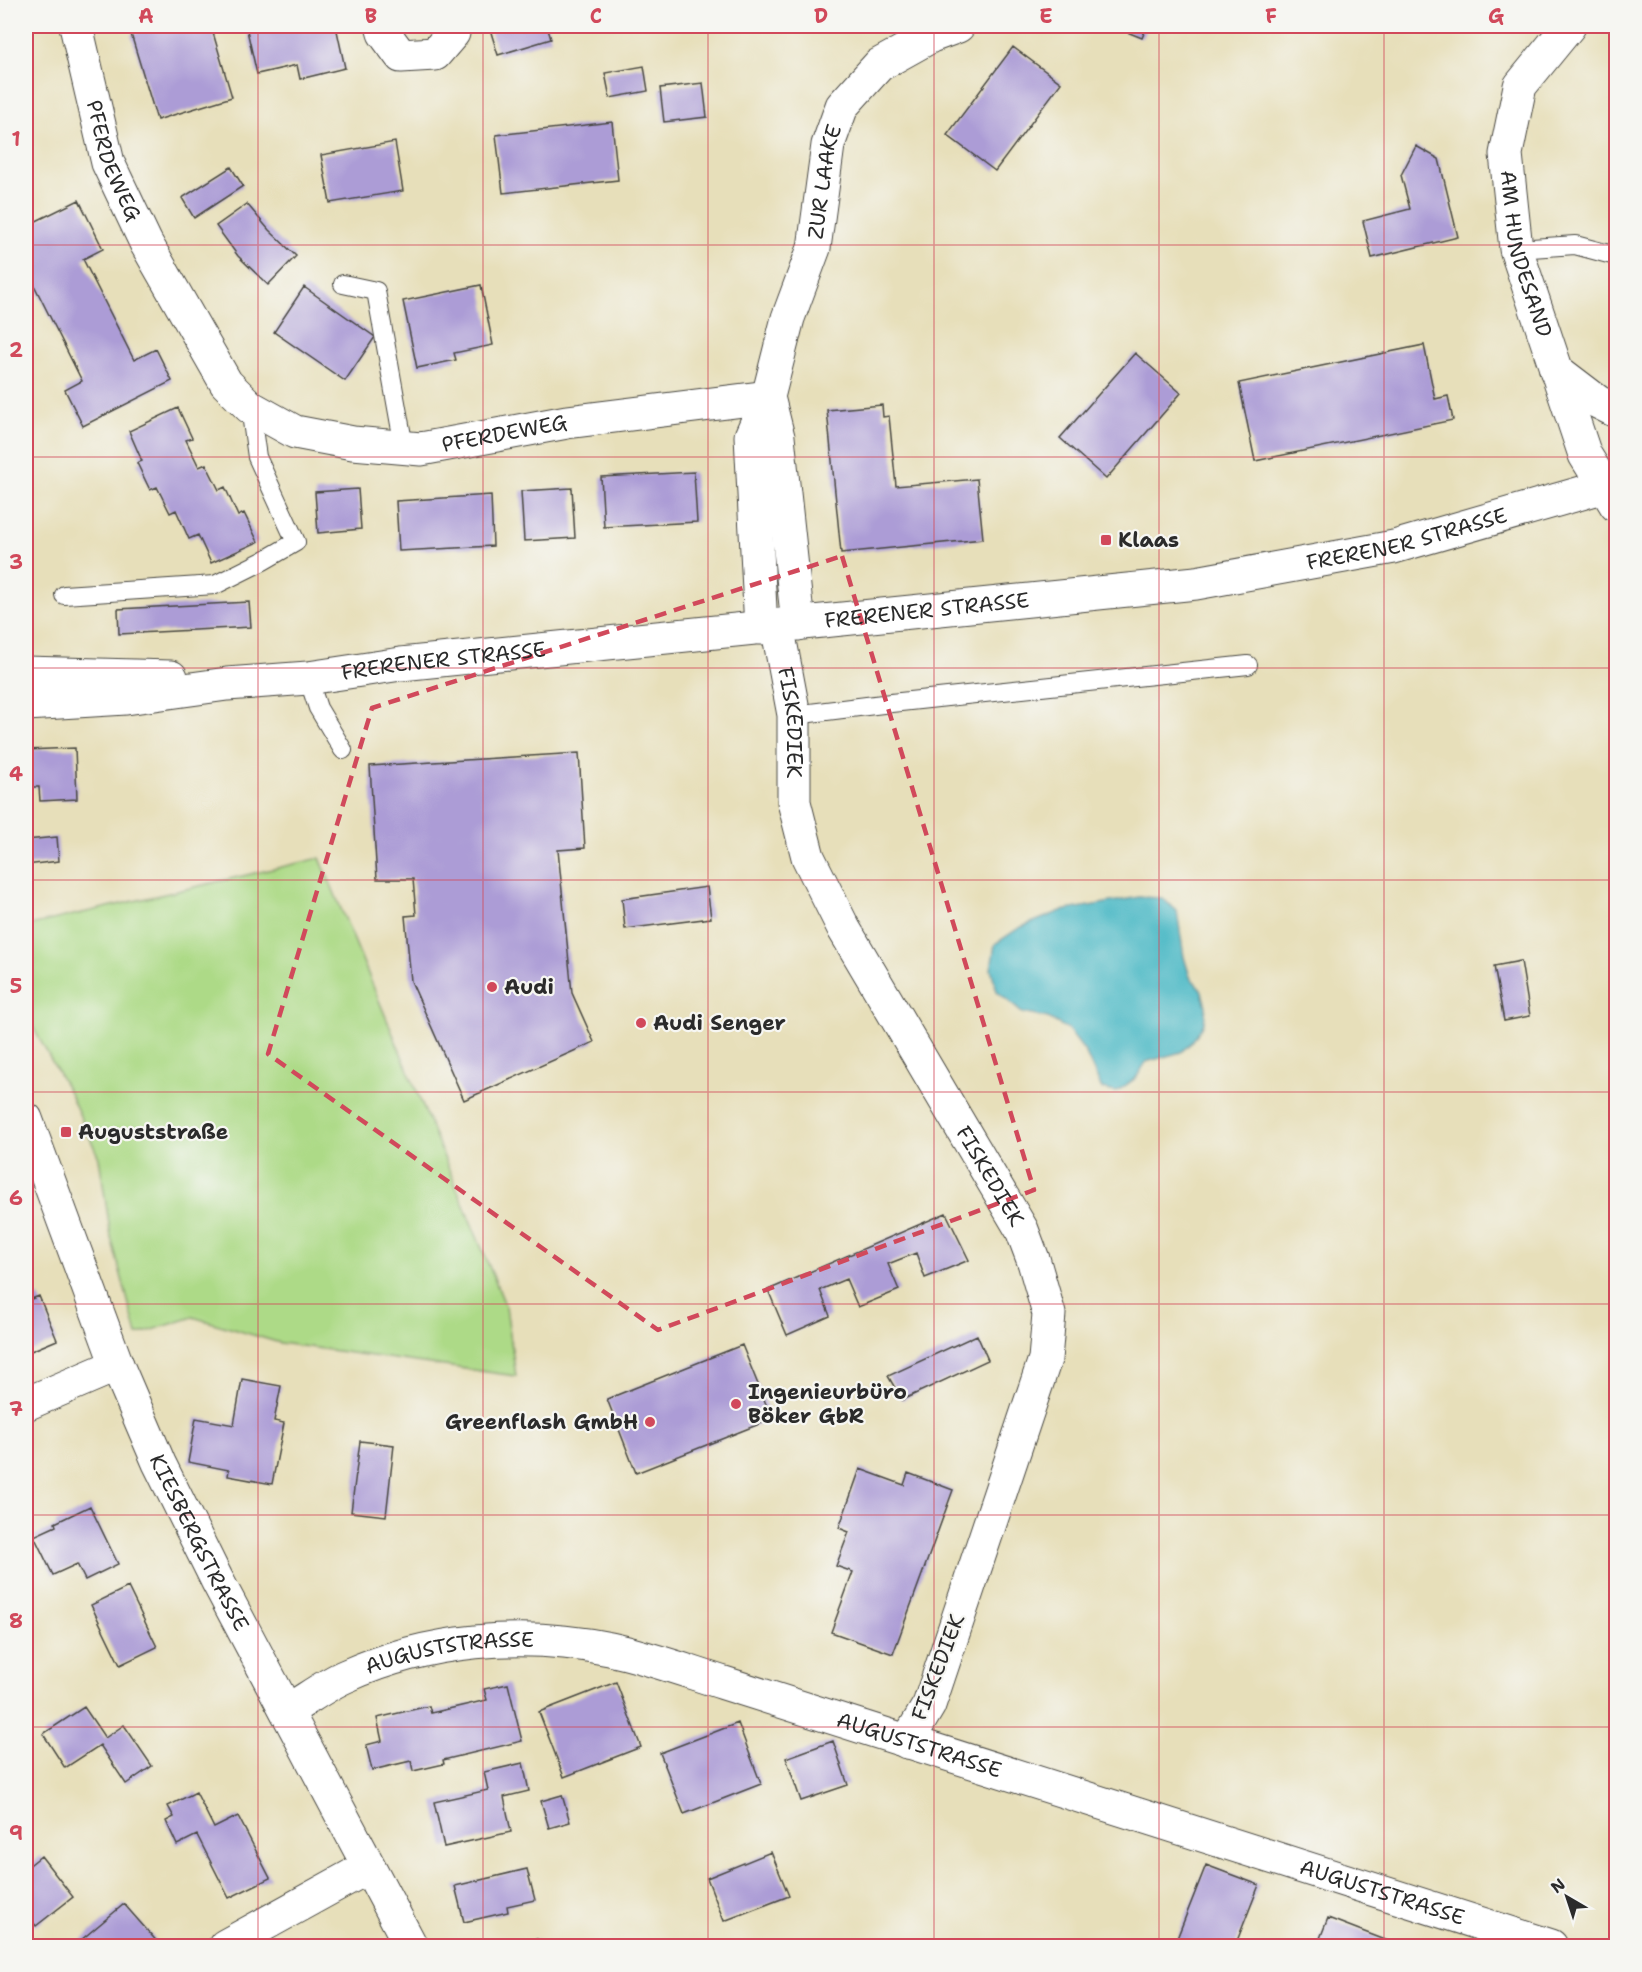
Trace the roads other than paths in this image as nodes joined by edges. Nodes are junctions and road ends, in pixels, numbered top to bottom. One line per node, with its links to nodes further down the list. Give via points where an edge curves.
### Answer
1 (76, 26): 11 (street, PFERDEWEG, via 108,163 146,243 226,384)
2 (382, 26): 3 (street, via 401,56 435,54 453,33)
3 (453, 26)
4 (1569, 26): 6 (street, AM HUNDESAND, via 1520,86 1506,154)
5 (937, 29): 10 (street, ZUR LAAKE, via 879,65 842,106 828,145 814,248 788,318)
6 (1516, 249): 7 (lane, via 1575,245); 9 (street, AM HUNDESAND)
7 (1617, 255)
8 (343, 284): 13 (lane, via 376,291)
9 (1556, 370): 12 (street, via 1598,402); 14 (street, AM HUNDESAND, via 1585,455)
10 (768, 398): 13 (street, PFERDEWEG, via 567,422 421,449); 16 (street, via 751,436)
11 (250, 407): 13 (street, PFERDEWEG, via 295,432); 15 (lane, via 257,457 296,542 215,585)
12 (1617, 411)
13 (404, 447)
14 (1613, 492): 16 (street, FRERENER STRASSE, via 1394,547 1196,583)
15 (64, 595)
16 (779, 625): 19 (street, FRERENER STRASSE, via 401,664); 22 (street, FISKEDIEK)
17 (1248, 665): 22 (lane)
18 (26, 673): 20 (street, FRERENER STRASSE, via 168,677)
19 (308, 678): 20 (street, FRERENER STRASSE); 23 (lane, via 318,708)
20 (227, 684): 21 (street, FRERENER STRASSE, via 126,698)
21 (26, 704)
22 (794, 715): 28 (street, FISKEDIEK, via 794,802 808,857 844,929 1022,1230 1049,1314 1045,1359 928,1705)
23 (343, 750)
24 (26, 1119): 25 (street, KIESBERGSTRASSE)
25 (117, 1365): 26 (street); 27 (street, KIESBERGSTRASSE, via 159,1462)
26 (26, 1404)
27 (286, 1711): 28 (street, AUGUSTSTRASSE, via 344,1677 396,1656 519,1638 612,1649); 29 (street, KIESBERGSTRASSE)
28 (908, 1742): 32 (street, AUGUSTSTRASSE)
29 (368, 1867): 30 (street); 31 (street, KIESBERGSTRASSE)
30 (225, 1947)
31 (411, 1947)
32 (1551, 1947)

